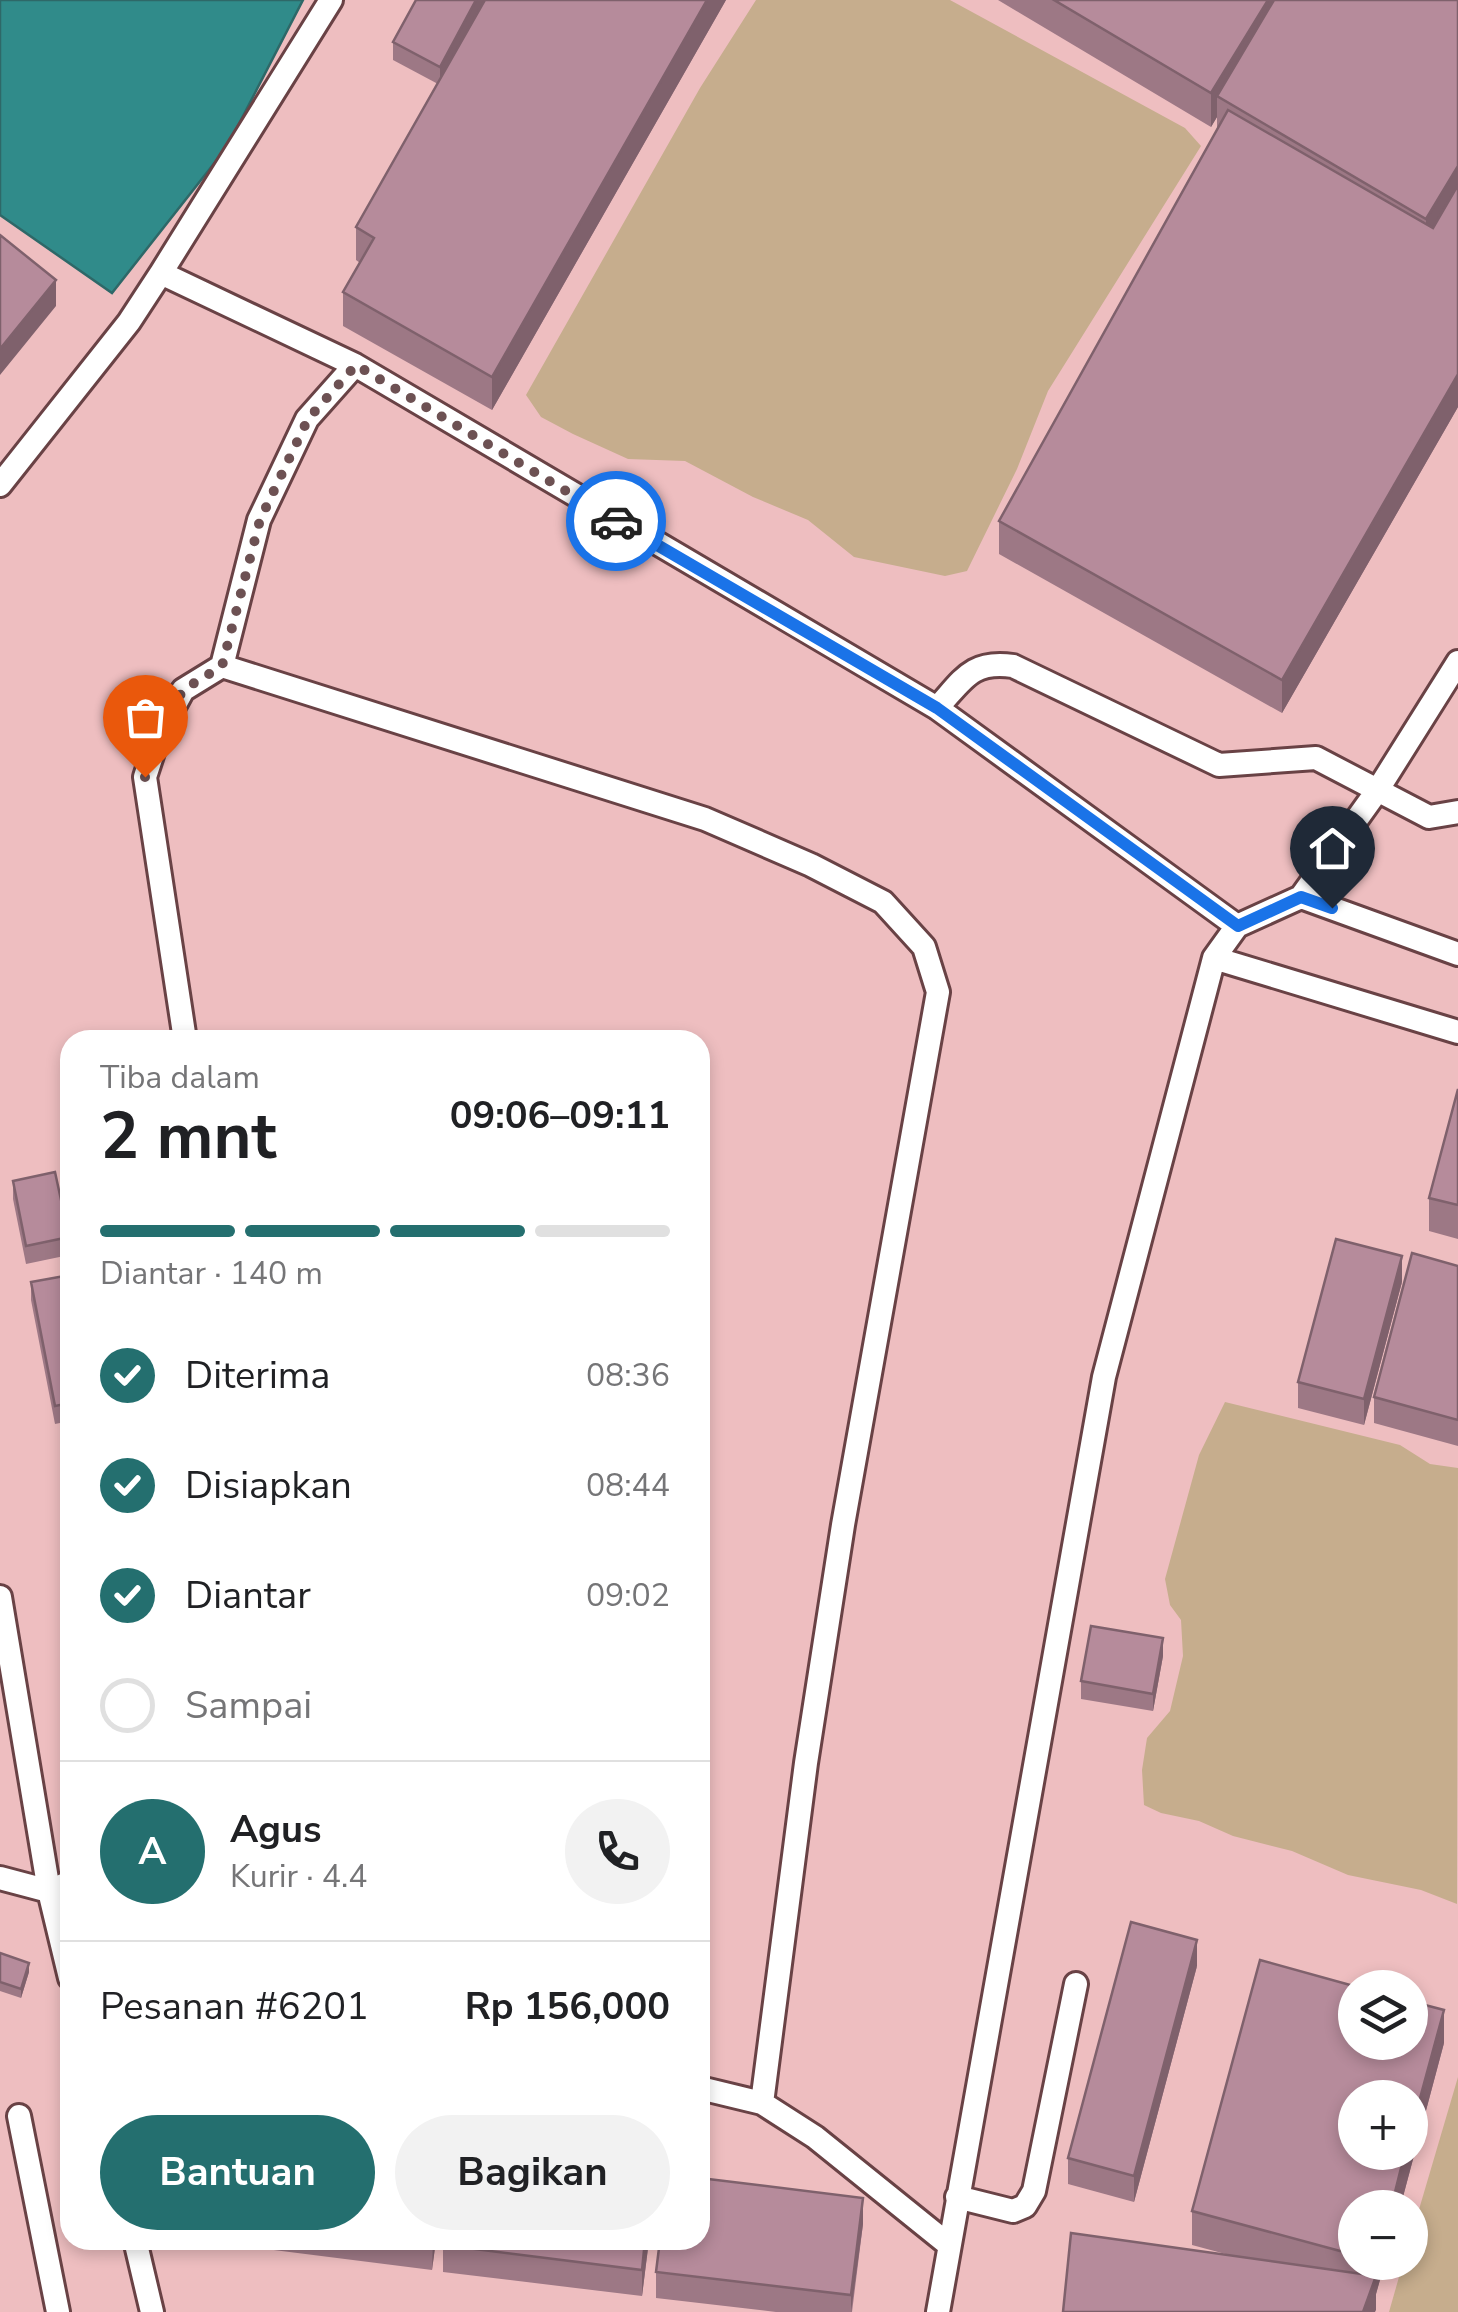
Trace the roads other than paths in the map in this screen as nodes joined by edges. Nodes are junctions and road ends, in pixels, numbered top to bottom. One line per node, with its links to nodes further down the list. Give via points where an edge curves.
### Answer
1 (332, 0): 2 (lane)
2 (161, 273): 3 (lane); 4 (lane)
3 (356, 365): 6 (lane, via 308,419 260,520); 7 (lane)
4 (0, 485)
5 (1458, 662): 8 (lane)
6 (222, 666): 14 (lane, via 183,690 145,777); 21 (lane, via 705,819 882,902 924,947 938,992 840,1544)
7 (937, 708): 8 (lane, via 974,668 1013,666 1220,765 1316,758); 11 (lane)
8 (1377, 790): 9 (lane, via 1429,817); 10 (lane)
9 (1458, 812)
10 (1301, 897): 11 (lane); 12 (lane)
11 (1238, 926): 13 (lane)
12 (1458, 954)
13 (1214, 958): 15 (lane); 23 (lane, via 1104,1377)
14 (183, 1030)
15 (1458, 1032)
16 (0, 1597): 18 (lane)
17 (0, 1878): 18 (lane)
18 (59, 1886)
19 (1076, 1984): 23 (lane, via 1034,2192 1013,2212)
20 (710, 2090): 21 (lane)
21 (762, 2102): 24 (lane)
22 (19, 2116): 26 (lane)
23 (956, 2198): 24 (lane)
24 (949, 2245): 28 (lane)
25 (137, 2250): 27 (lane)
26 (58, 2312)
27 (152, 2312)
28 (938, 2312)

